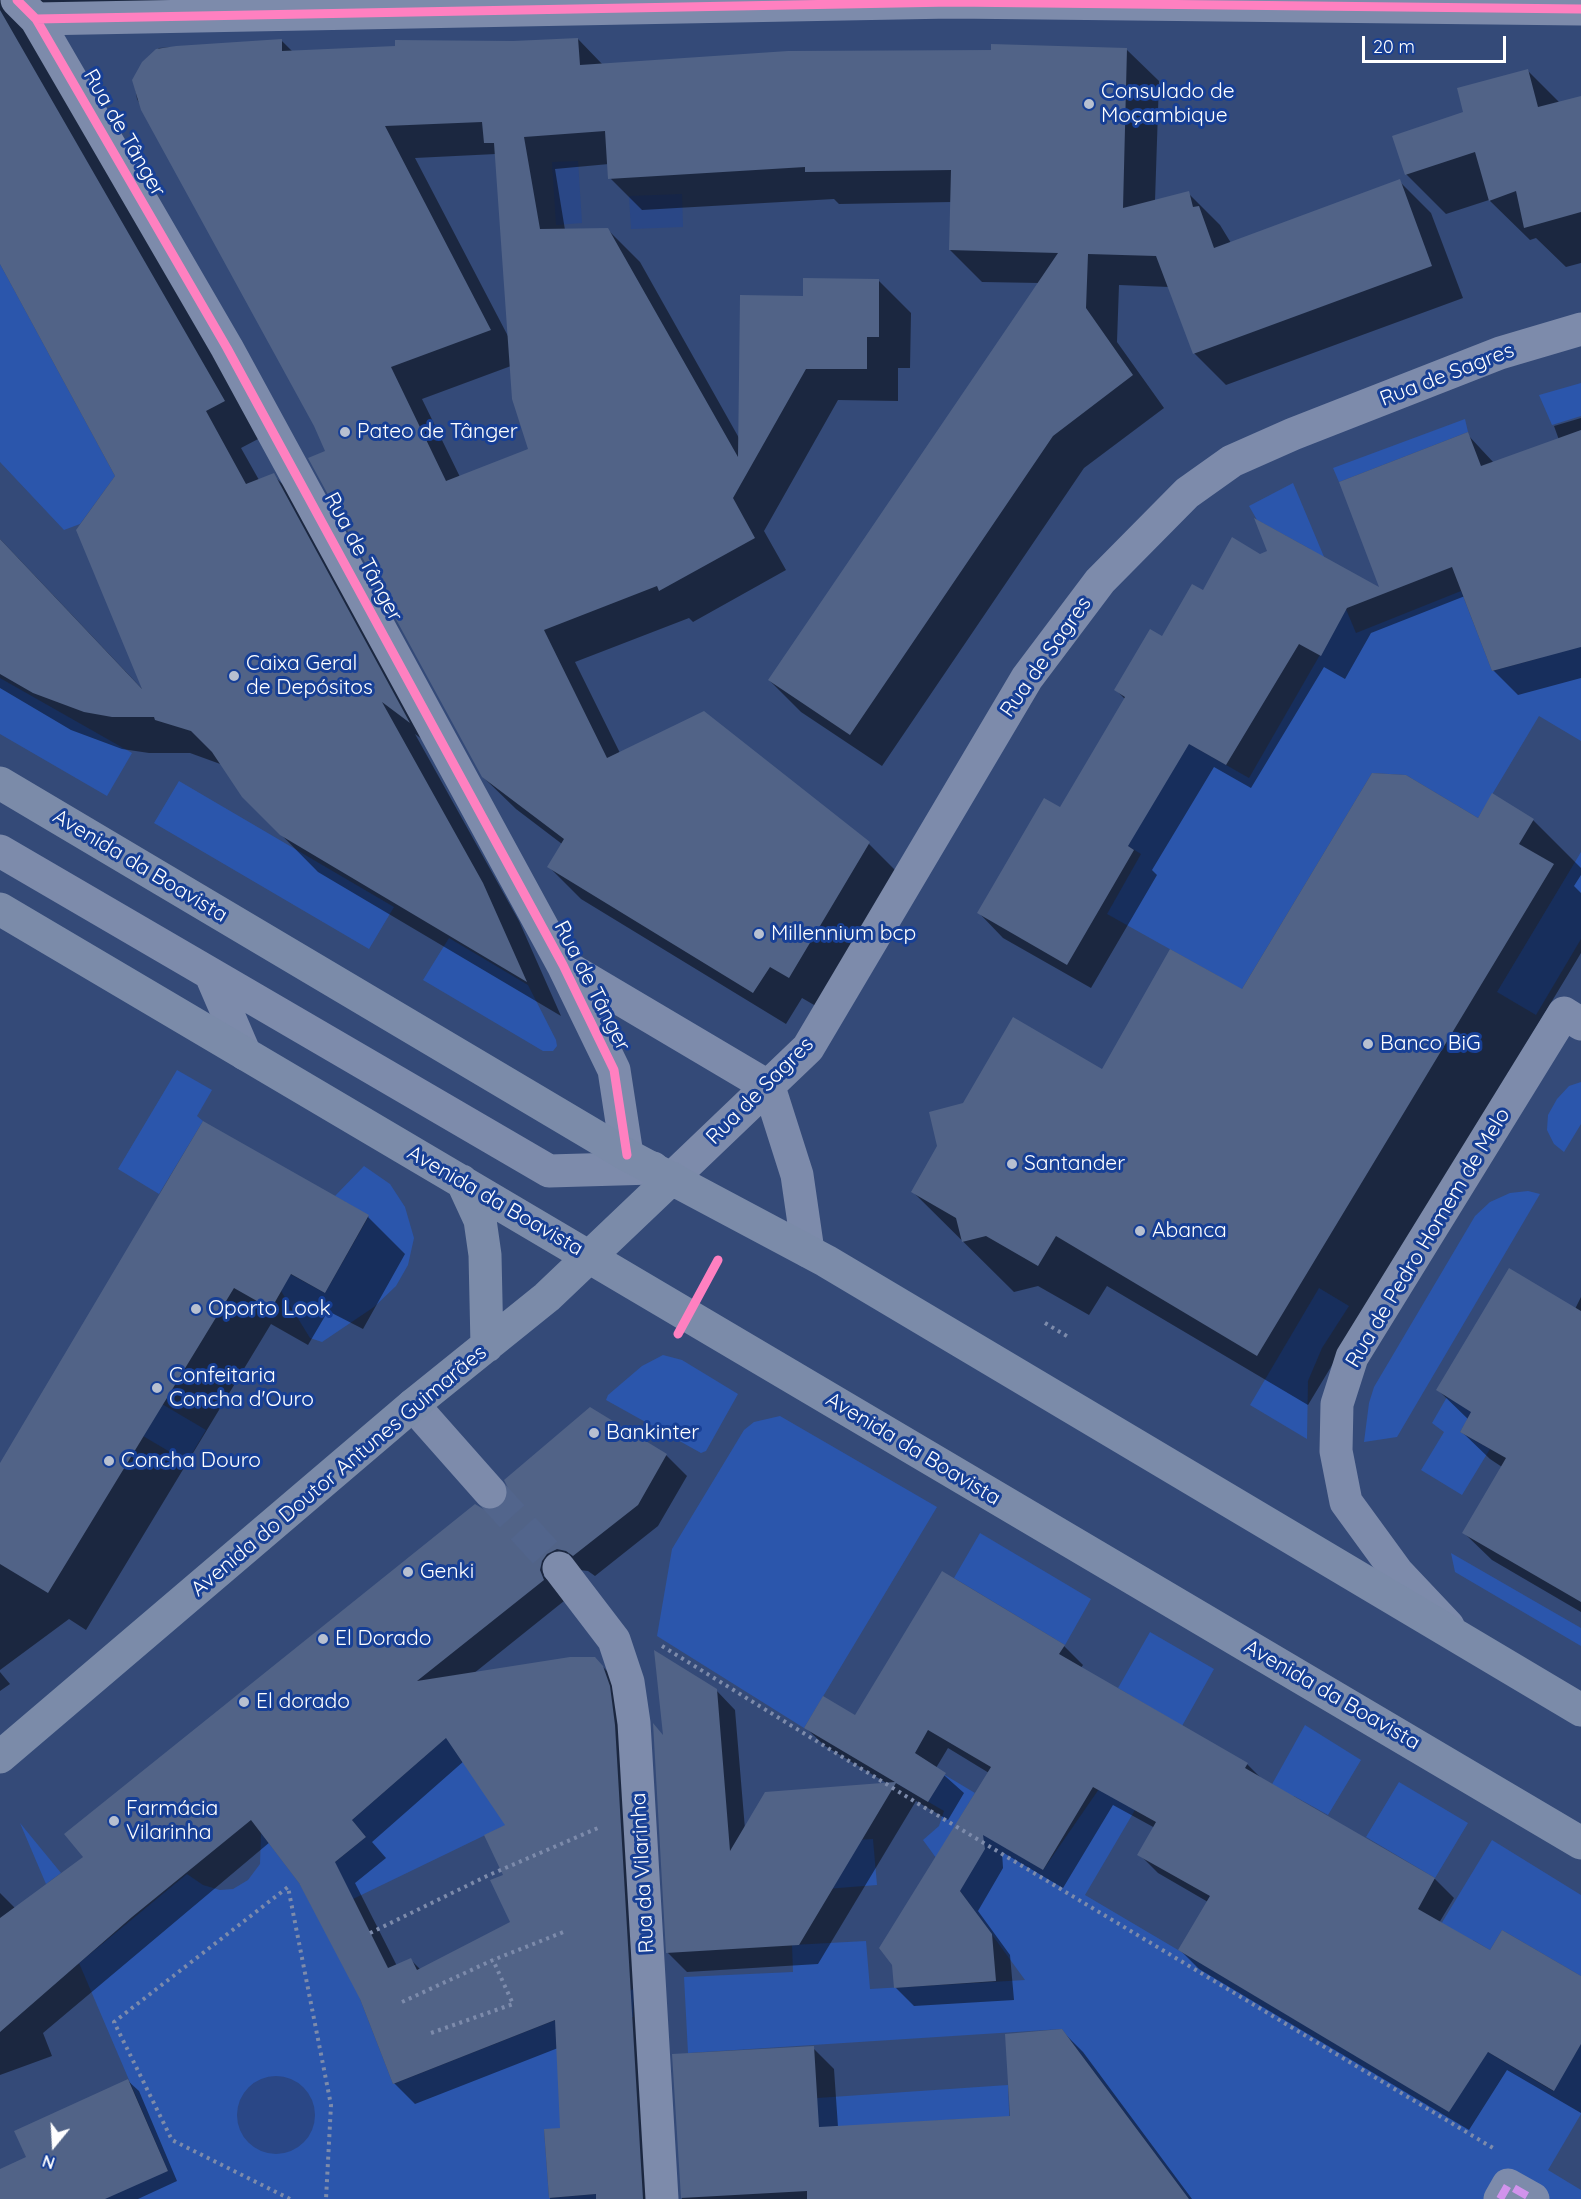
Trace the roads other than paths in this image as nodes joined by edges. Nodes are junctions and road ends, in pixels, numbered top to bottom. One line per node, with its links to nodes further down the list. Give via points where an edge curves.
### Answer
1 (952, 1): 2 (street); 3 (street)
2 (1581, 9)
3 (27, 10): 8 (street, Rua de Tânger, via 258,401)
4 (1581, 328): 12 (street, Rua de Sagres, via 1500,353 1293,434 1232,461 1187,493 1100,581 1027,678 808,1048)
5 (0, 783): 13 (main road, Avenida da Boavista)
6 (0, 851): 9 (street, Avenida da Boavista)
7 (0, 909): 11 (main road, Avenida da Boavista)
8 (563, 965): 12 (street, Rua de Tânger); 13 (street, Rua de Tânger, via 614,1070)
9 (210, 975): 11 (street); 13 (street, Avenida da Boavista, via 549,1171)
10 (1581, 1024): 21 (street, Rua de Pedro Homem de Melo, via 1564,1013 1353,1357 1337,1404 1336,1451 1346,1502 1398,1572)
11 (245, 1054): 14 (main road, Avenida da Boavista)
12 (769, 1087): 13 (street, Rua de Sagres, via 726,1124); 15 (street, via 796,1175)
13 (651, 1167): 15 (main road, Avenida da Boavista); 16 (main road, Avenida do Doutor Antunes Guimarães)
14 (462, 1181): 16 (main road, Avenida da Boavista); 17 (main road, via 480,1220 485,1255)
15 (808, 1251): 21 (main road, Avenida da Boavista)
16 (591, 1257): 17 (main road, Avenida do Doutor Antunes Guimarães); 24 (main road, Avenida da Boavista)
17 (487, 1347): 18 (main road, Avenida do Doutor Antunes Guimarães)
18 (413, 1405): 19 (street); 23 (main road, Avenida do Doutor Antunes Guimarães)
19 (490, 1492)
20 (559, 1568): 25 (street, Rua da Vilarinha, via 614,1640 628,1682 634,1723)
21 (1457, 1636): 22 (main road, Avenida da Boavista)
22 (1581, 1710)
23 (0, 1757)
24 (1581, 1843)
25 (663, 2199)

